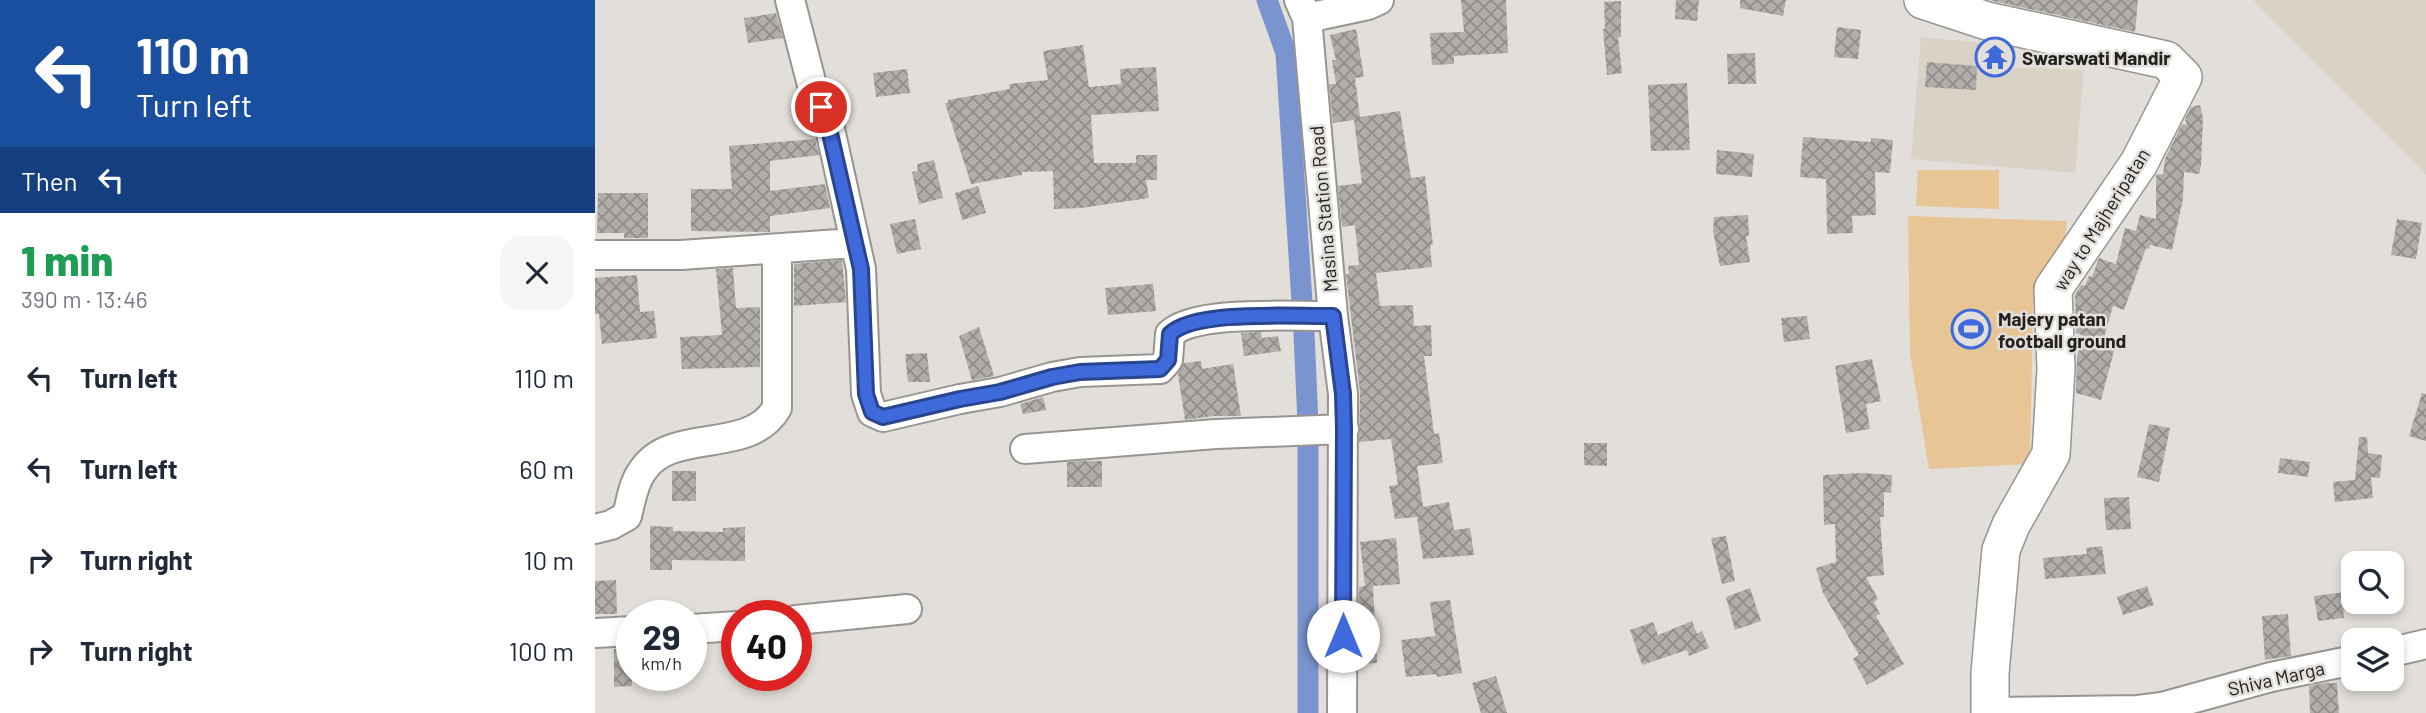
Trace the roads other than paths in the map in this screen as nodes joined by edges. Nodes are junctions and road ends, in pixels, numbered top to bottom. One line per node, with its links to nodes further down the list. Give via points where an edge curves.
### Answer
1 (790, 0): 5 (street, via 812,85 829,129)
2 (1379, 0): 4 (street, via 1368,5)
3 (1923, 0): 19 (main road, way to Majheripatan, via 1987,21 2167,60 2183,77 2139,163 2053,289 2056,369 2051,454 2001,550)
4 (1303, 9): 8 (street, Masina Station Road)
5 (855, 243): 6 (street); 8 (street, via 861,269 866,394 872,412 883,417 1080,372 1160,369 1168,360 1170,334 1179,326 1206,319)
6 (777, 250): 7 (street); 11 (street, via 777,408 757,429 676,447 650,460 635,485 627,516)
7 (595, 255)
8 (1333, 316): 9 (street, Masina Station Road)
9 (1344, 429): 10 (street); 20 (street, Masina Station Road)
10 (1025, 449)
11 (595, 529)
12 (907, 609): 13 (street)
13 (812, 618)
14 (616, 632): 15 (street)
15 (595, 633)
16 (2426, 644): 17 (street)
17 (2404, 649)
18 (2341, 663): 19 (street, Shiva Marga, via 2162,707)
19 (1990, 712)
20 (1342, 713)

